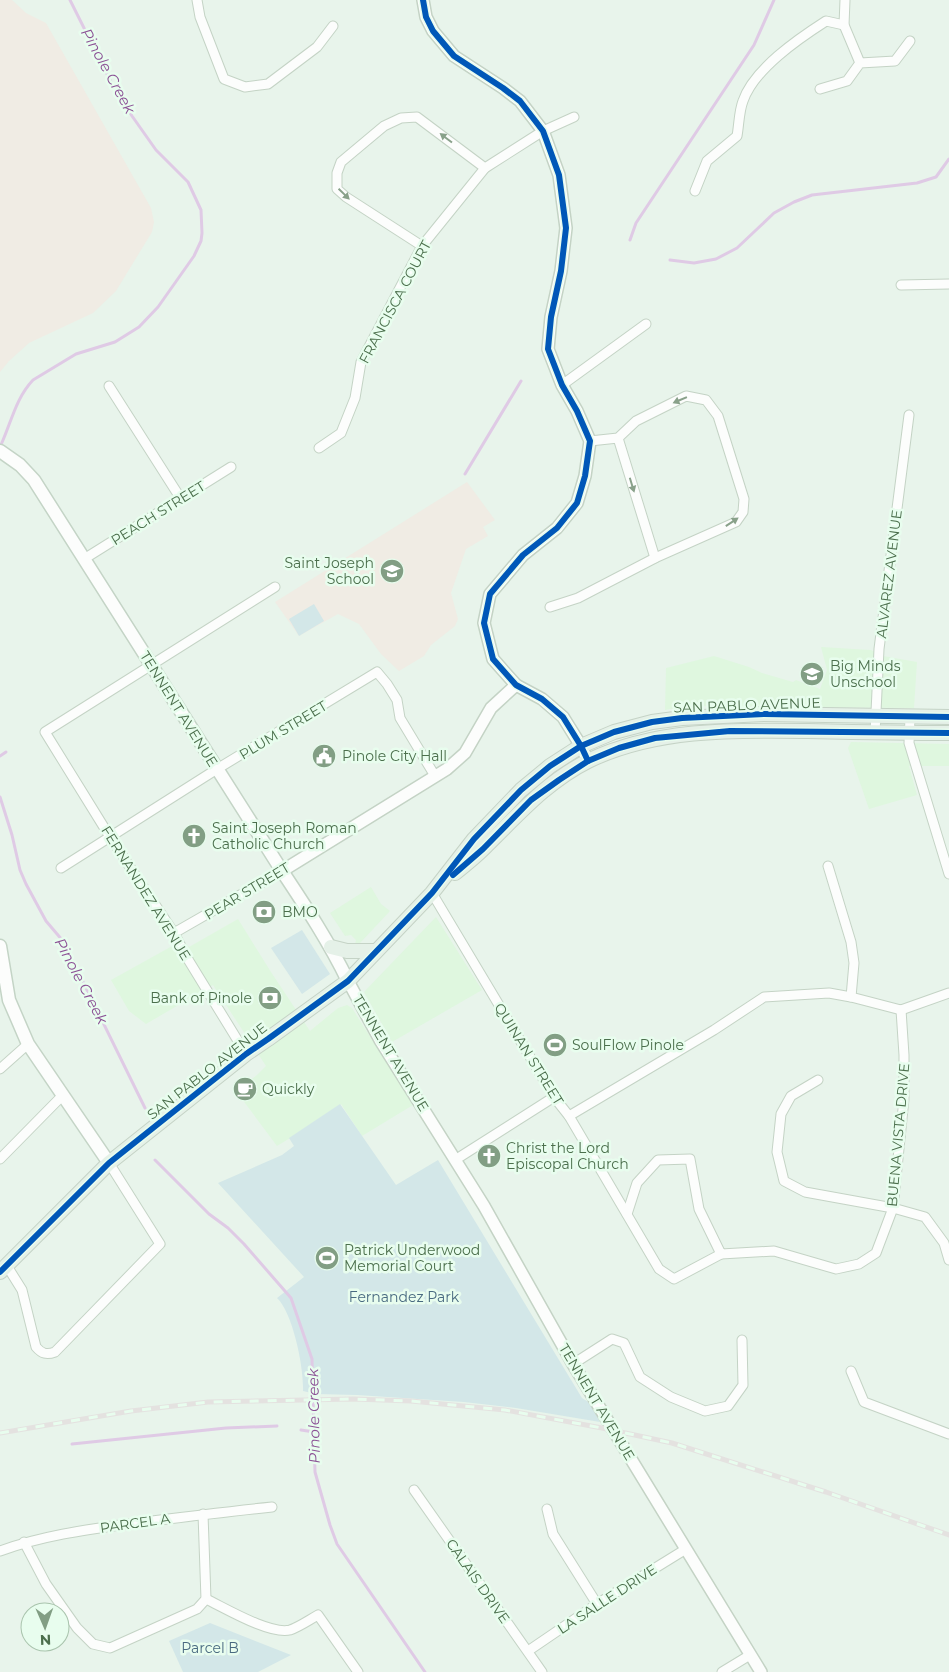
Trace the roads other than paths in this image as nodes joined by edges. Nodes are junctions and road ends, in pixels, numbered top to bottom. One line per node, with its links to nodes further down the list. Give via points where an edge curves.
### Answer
1 (197, 0): 5 (street, via 200,17 224,79 245,87 268,84 318,47)
2 (423, 0): 10 (street, via 433,32 454,56 520,101)
3 (845, 0): 4 (street)
4 (844, 25): 7 (street); 12 (street, via 826,21 804,35 759,74 742,101 737,136 708,161)
5 (333, 26)
6 (910, 41): 7 (street, via 895,61)
7 (860, 63): 8 (street, via 847,81)
8 (820, 89)
9 (574, 117): 10 (street, FRANCISCA COURT)
10 (543, 131): 11 (street, FRANCISCA COURT); 17 (street, via 559,175 566,228 548,349)
11 (485, 168): 13 (street, FRANCISCA COURT); 13 (street, one-way to 13, via 416,117 401,118 384,126 341,162 337,173 338,189)
12 (695, 191)
13 (422, 246): 22 (street, FRANCISCA COURT, via 361,362 355,398 341,433)
14 (949, 284): 15 (street)
15 (901, 285)
16 (646, 324): 17 (street)
17 (562, 385): 21 (street)
18 (109, 386): 25 (street)
19 (909, 415): 32 (street, ALVAREZ AVENUE, via 879,649)
20 (618, 438): 21 (street); 26 (street, one-way to 26); 26 (street, one-way to 20, via 736,522 743,512 744,499 718,416 706,400 686,396 636,421)
21 (590, 441): 31 (street, via 577,504 557,528 523,555 490,594 484,623 492,659)
22 (319, 448)
23 (4, 454): 27 (main road, TENNENT AVENUE, via 34,480)
24 (231, 467): 25 (street, PEACH STREET)
25 (181, 500): 27 (street, PEACH STREET)
26 (655, 558): 29 (street, via 578,598)
27 (84, 559): 30 (main road, TENNENT AVENUE)
28 (275, 587): 30 (street)
29 (550, 607)
30 (151, 664): 40 (main road, TENNENT AVENUE); 42 (street, FERNANDEZ AVENUE, via 45,732)
31 (516, 685): 38 (street, via 542,699 563,717); 41 (street, PEAR STREET, via 490,708 465,753)
32 (876, 716): 33 (main road, SAN PABLO AVENUE); 35 (street, ALVAREZ AVENUE); 38 (main road, SAN PABLO AVENUE, via 764,714 682,718 614,732)
33 (910, 717): 34 (main road, SAN PABLO AVENUE); 36 (street)
34 (949, 717)
35 (875, 733): 36 (main road, SAN PABLO AVENUE); 39 (main road, SAN PABLO AVENUE, via 764,730 655,738)
36 (909, 733): 37 (main road, SAN PABLO AVENUE); 46 (street, via 909,743)
37 (949, 733)
38 (580, 746): 39 (street); 47 (main road, SAN PABLO AVENUE, via 521,790 474,839)
39 (588, 761): 47 (main road, SAN PABLO AVENUE, via 531,800 483,849)
40 (217, 769): 41 (street, PLUM STREET, via 378,672 397,700 400,718); 42 (street, PLUM STREET); 45 (main road, TENNENT AVENUE)
41 (435, 776): 45 (street, PEAR STREET)
42 (110, 837): 44 (street, PLUM STREET); 48 (street, FERNANDEZ AVENUE)
43 (828, 866): 54 (street, via 851,942 854,963)
44 (61, 868)
45 (282, 871): 48 (street, PEAR STREET); 50 (main road, TENNENT AVENUE)
46 (949, 874)
47 (432, 893): 51 (main road, SAN PABLO AVENUE); 61 (street, QUINAN STREET)
48 (174, 933): 57 (street, FERNANDEZ AVENUE)
49 (0, 946): 56 (main road, via 10,1000)
50 (331, 947): 51 (main road, via 347,951); 52 (main road, TENNENT AVENUE)
51 (376, 951): 52 (main road, SAN PABLO AVENUE)
52 (348, 981): 57 (main road, SAN PABLO AVENUE); 64 (street, TENNENT AVENUE, via 380,1040)
53 (949, 993): 55 (street)
54 (851, 997): 55 (street); 62 (street, via 829,993 764,997)
55 (901, 1010): 66 (street, BUENA VISTA DRIVE, via 904,1099)
56 (28, 1044): 58 (street); 60 (main road)
57 (246, 1054): 65 (main road, SAN PABLO AVENUE)
58 (0, 1069)
59 (818, 1080): 66 (street, via 791,1096 781,1114 777,1152 784,1181 805,1192)
60 (62, 1096): 63 (street); 65 (main road)
61 (554, 1097): 62 (street, QUINAN STREET); 64 (street)
62 (569, 1116): 67 (street, QUINAN STREET)
63 (0, 1159)
64 (455, 1160): 72 (street, TENNENT AVENUE)
65 (109, 1163): 70 (main road, SAN PABLO AVENUE); 70 (street, via 160,1244 58,1350 49,1354 36,1347 22,1290)
66 (893, 1208): 68 (street, BUENA VISTA DRIVE, via 876,1253 859,1264 836,1268 774,1251); 69 (street, via 925,1217 944,1243)
67 (627, 1214): 68 (street, BUENA VISTA DRIVE, via 659,1269 674,1279); 68 (street, via 637,1183 658,1160 690,1159 699,1209)
68 (721, 1254)
69 (949, 1260)
70 (4, 1269)
71 (742, 1340): 72 (street, via 743,1384 728,1406 705,1411 671,1398 640,1377 624,1343 612,1339)
72 (572, 1364): 80 (street, TENNENT AVENUE)
73 (851, 1371): 74 (street, via 864,1402)
74 (949, 1434)
75 (414, 1490): 84 (street, CALAIS DRIVE)
76 (272, 1507): 78 (street, PARCEL A)
77 (547, 1509): 83 (street, via 553,1534)
78 (203, 1514): 79 (street, PARCEL A, via 74,1531); 82 (street)
79 (24, 1542): 81 (street, PARCEL A); 82 (street, via 46,1584 77,1628 93,1644 110,1648 197,1609)
80 (686, 1549): 83 (street, LA SALLE DRIVE); 85 (street, TENNENT AVENUE)
81 (0, 1551)
82 (206, 1599): 86 (street, via 276,1631 290,1630 318,1615)
83 (597, 1604): 84 (street, LA SALLE DRIVE)
84 (528, 1651): 87 (street, CALAIS DRIVE)
85 (750, 1655): 88 (street); 89 (street, TENNENT AVENUE)
86 (358, 1672)
87 (542, 1672)
88 (722, 1672)
89 (761, 1672)

